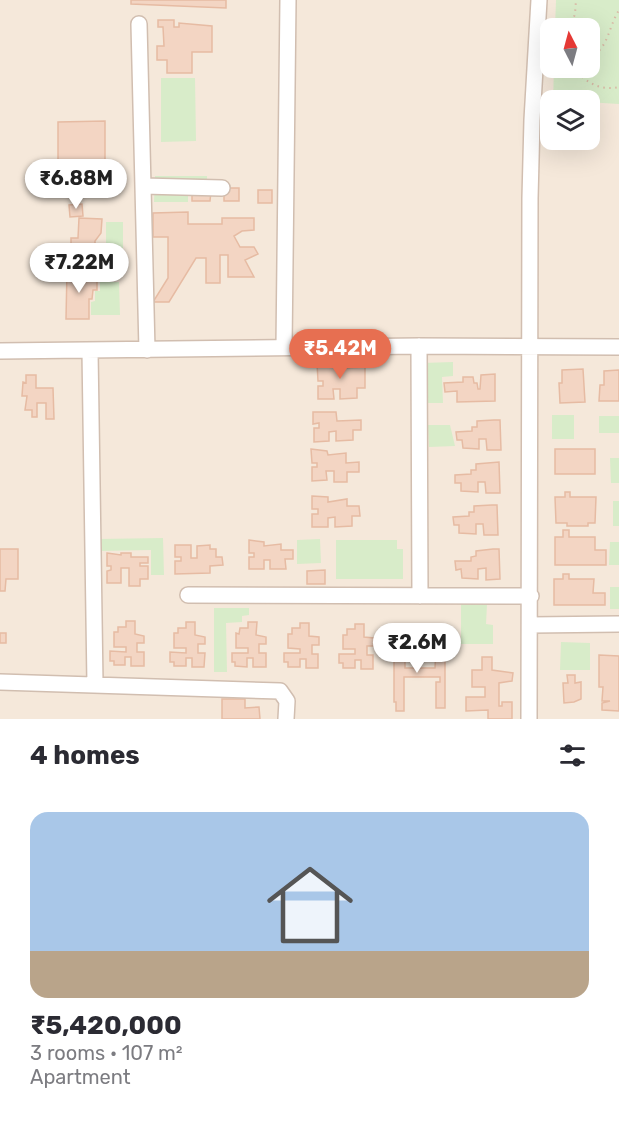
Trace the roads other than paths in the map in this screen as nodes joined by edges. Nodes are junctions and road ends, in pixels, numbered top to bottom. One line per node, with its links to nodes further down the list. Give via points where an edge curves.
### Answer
1 (288, 0): 8 (street)
2 (539, 0): 6 (street, via 532,120)
3 (139, 24): 4 (street)
4 (143, 186): 5 (street); 10 (street)
5 (222, 188)
6 (529, 345): 7 (street); 9 (street); 15 (street)
7 (419, 346): 8 (street); 14 (street)
8 (284, 347): 10 (street)
9 (619, 347)
10 (147, 350): 12 (street)
11 (0, 351): 12 (street)
12 (90, 351): 19 (street)
13 (188, 595): 14 (street)
14 (420, 596): 15 (street)
15 (531, 596): 17 (street)
16 (619, 624): 17 (street)
17 (531, 625): 21 (street)
18 (0, 682): 19 (street)
19 (95, 684): 20 (street, via 280,691 287,701)
20 (286, 719)
21 (529, 719)

